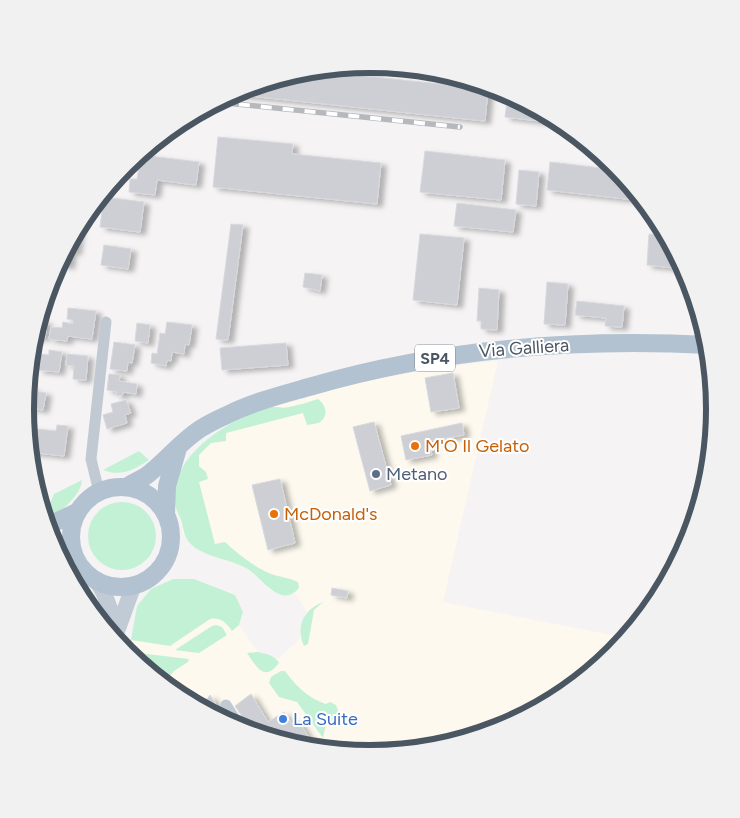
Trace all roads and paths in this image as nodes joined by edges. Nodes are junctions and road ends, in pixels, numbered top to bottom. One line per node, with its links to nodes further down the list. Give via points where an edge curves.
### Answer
1 (106, 322): 5 (street, via 91,459)
2 (700, 345): 3 (main road, Via Galliera / SP4, via 541,346 410,362 250,404 200,430)
3 (178, 448): 4 (main road, Via Galliera, via 146,476); 7 (main road, via 167,486)
4 (126, 487): 5 (main road); 7 (main road, via 142,491)
5 (99, 492): 6 (main road)
6 (78, 512): 8 (main road); 10 (main road, via 71,539)
7 (166, 514): 12 (main road, via 172,536 166,561 152,578)
8 (54, 523)
9 (64, 548): 10 (main road)
10 (75, 557): 11 (main road, via 80,567)
11 (97, 582): 12 (main road, via 109,587); 13 (street, via 109,604)
12 (133, 587): 14 (street)
13 (113, 626)
14 (117, 631)
15 (226, 705): 16 (street)
16 (233, 716)

